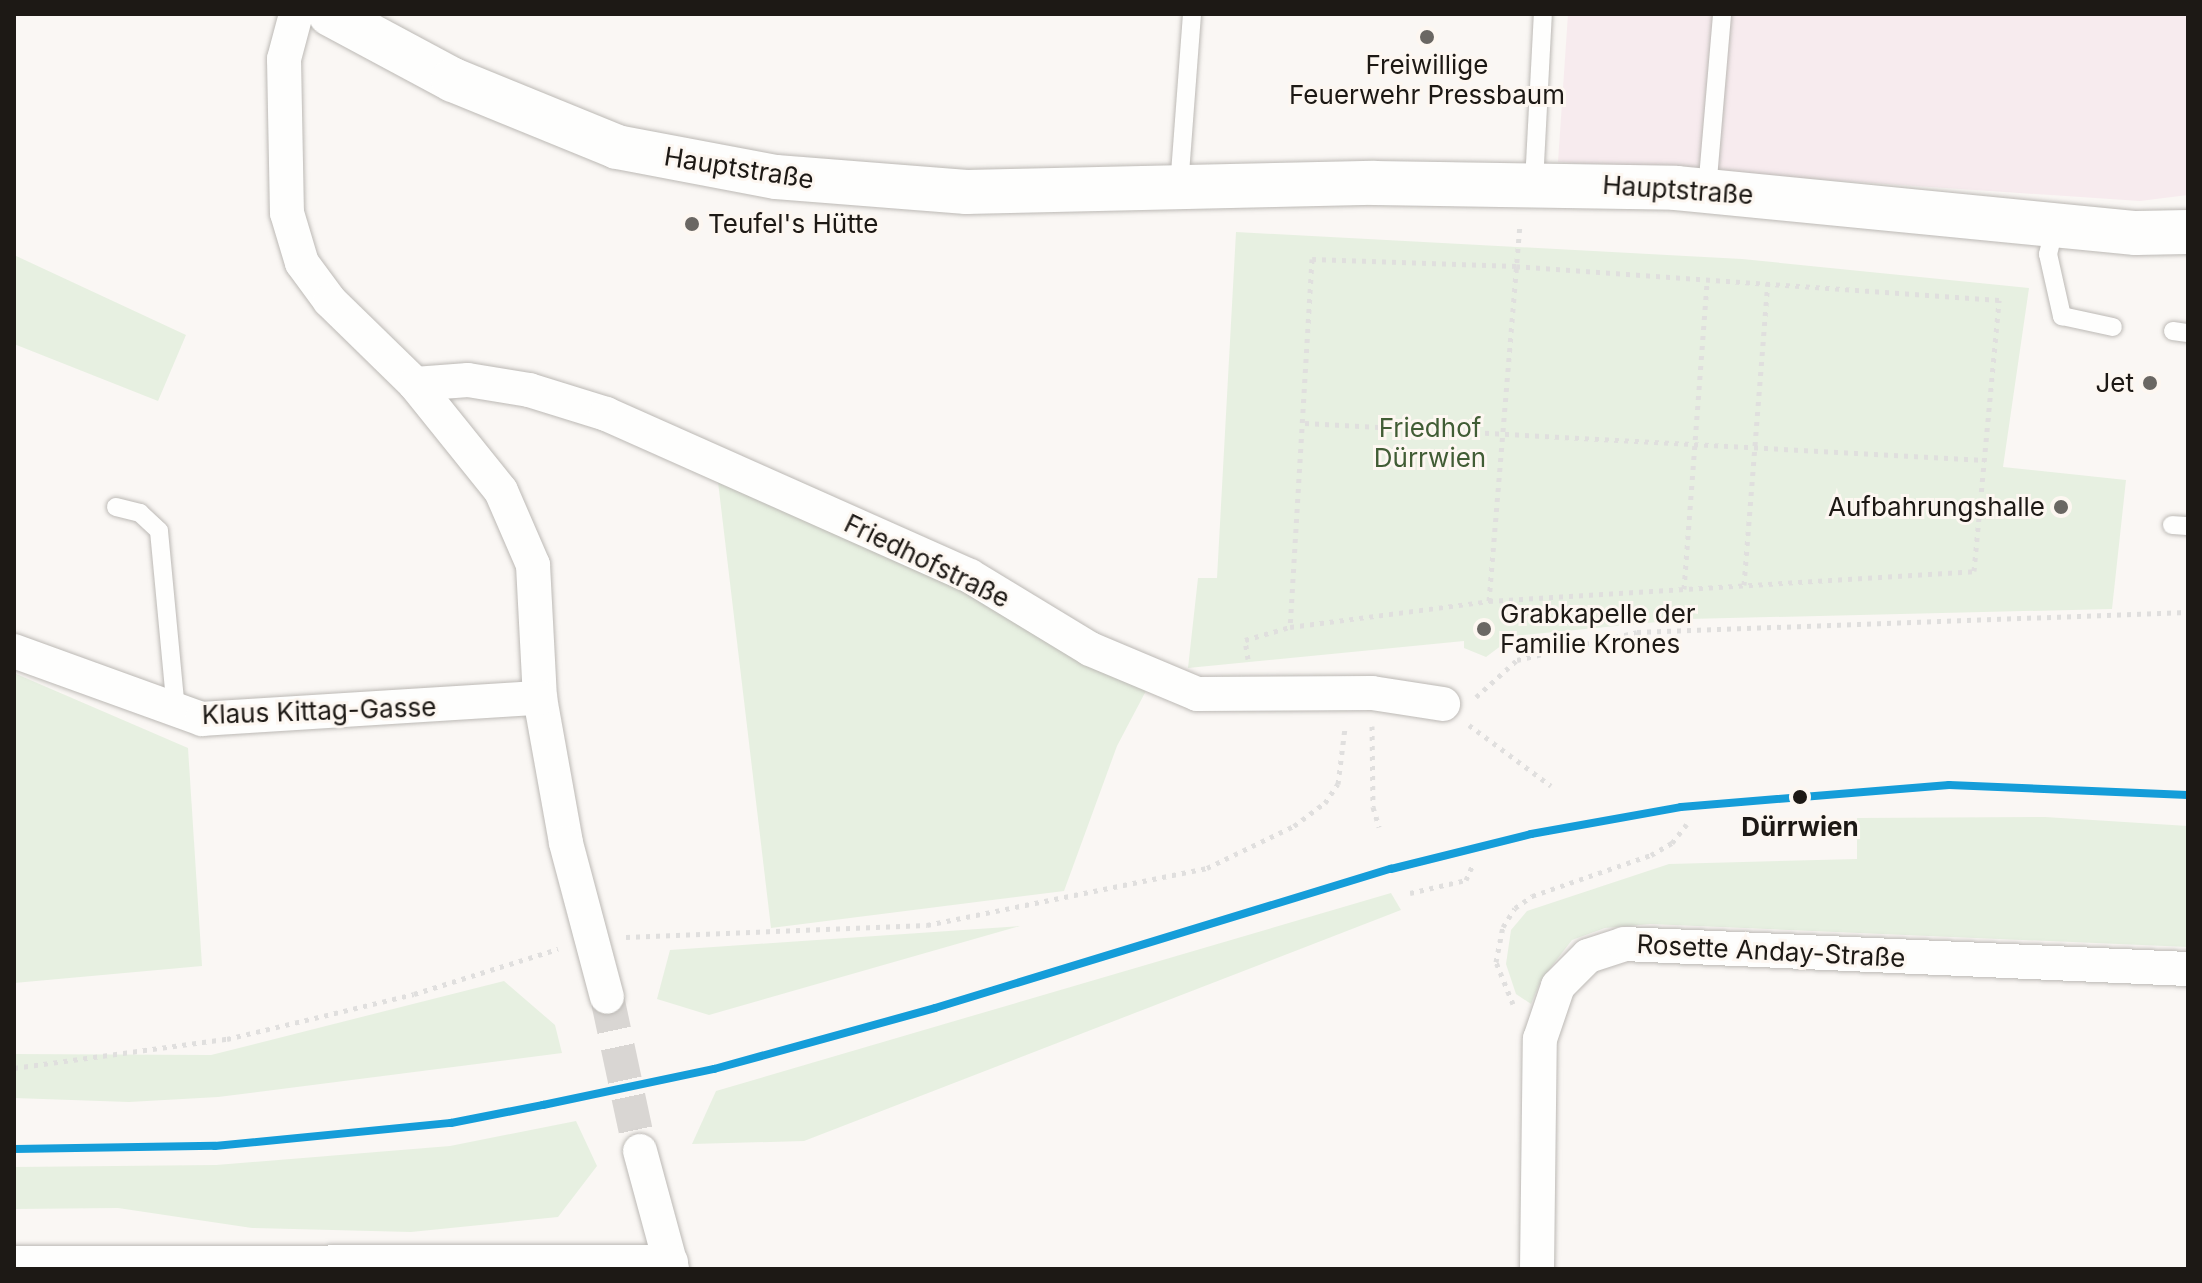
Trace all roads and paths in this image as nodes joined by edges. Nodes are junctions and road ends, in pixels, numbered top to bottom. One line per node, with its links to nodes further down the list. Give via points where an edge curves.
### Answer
1 (296, 14): 15 (street, via 284,59 287,213 302,263 330,301)
2 (330, 14): 6 (main road, Hauptstraße, via 453,80 617,147 776,177 935,190)
3 (1192, 14): 6 (lane)
4 (1543, 14): 8 (lane)
5 (1722, 14): 7 (lane)
6 (1178, 190): 8 (main road, Hauptstraße)
7 (1707, 190): 8 (main road, Hauptstraße); 9 (main road, Hauptstraße)
8 (1527, 202): 11 (path)
9 (2056, 223): 10 (main road, Hauptstraße); 14 (lane, via 2048,254 2062,316)
10 (2184, 231)
11 (1516, 266): 12 (path); 16 (path, via 1312,259); 17 (path)
12 (1707, 281): 13 (path); 18 (path)
13 (1768, 283): 19 (path); 20 (path, via 1999,300)
14 (2113, 327)
15 (415, 384): 29 (street, Friedhofstraße, via 468,380 529,390 606,414 970,576 1090,649 1197,694); 30 (street, via 501,491 533,565)
16 (1305, 423): 17 (path); 26 (path)
17 (1501, 437): 18 (path); 24 (path)
18 (1699, 441): 19 (path); 23 (path)
19 (1753, 444): 20 (path); 22 (path)
20 (1985, 460): 22 (path, via 1974,571)
21 (116, 507): 32 (lane, via 140,513 159,531)
22 (1744, 585): 23 (path)
23 (1684, 589): 24 (path)
24 (1489, 601): 26 (path)
25 (2188, 612): 31 (path, via 1637,632 1517,660 1482,696)
26 (1290, 627): 29 (path, via 1245,640)
27 (14, 651): 32 (street, Klaus Kittag-Gasse)
28 (1372, 693): 29 (street, Friedhofstraße); 31 (street, Friedhofstraße); 35 (path, via 1373,807); 38 (path, via 1345,726 1338,784 1325,803 1294,826 1207,868 927,925)
29 (1251, 695)
30 (540, 698): 32 (street, Klaus Kittag-Gasse, via 255,719); 38 (street, via 566,843)
31 (1443, 704): 33 (path)
32 (177, 713)
33 (1551, 786)
34 (1687, 824): 41 (path, via 1672,843 1651,855 1532,896 1515,908 1503,927 1496,962 1523,1024)
35 (1379, 827)
36 (1473, 864): 37 (path, via 1466,880)
37 (1410, 893)
38 (593, 937): 40 (street); 42 (path, via 414,994 227,1039)
39 (2188, 969): 41 (street, Rosette Anday-Straße, via 1624,944 1588,956 1558,986)
40 (607, 997)
41 (1540, 1039): 47 (street, Rosette Anday-Straße)
42 (14, 1068)
43 (640, 1151): 46 (street)
44 (14, 1263): 45 (street)
45 (408, 1266): 46 (street)
46 (672, 1266)
47 (1537, 1269)

